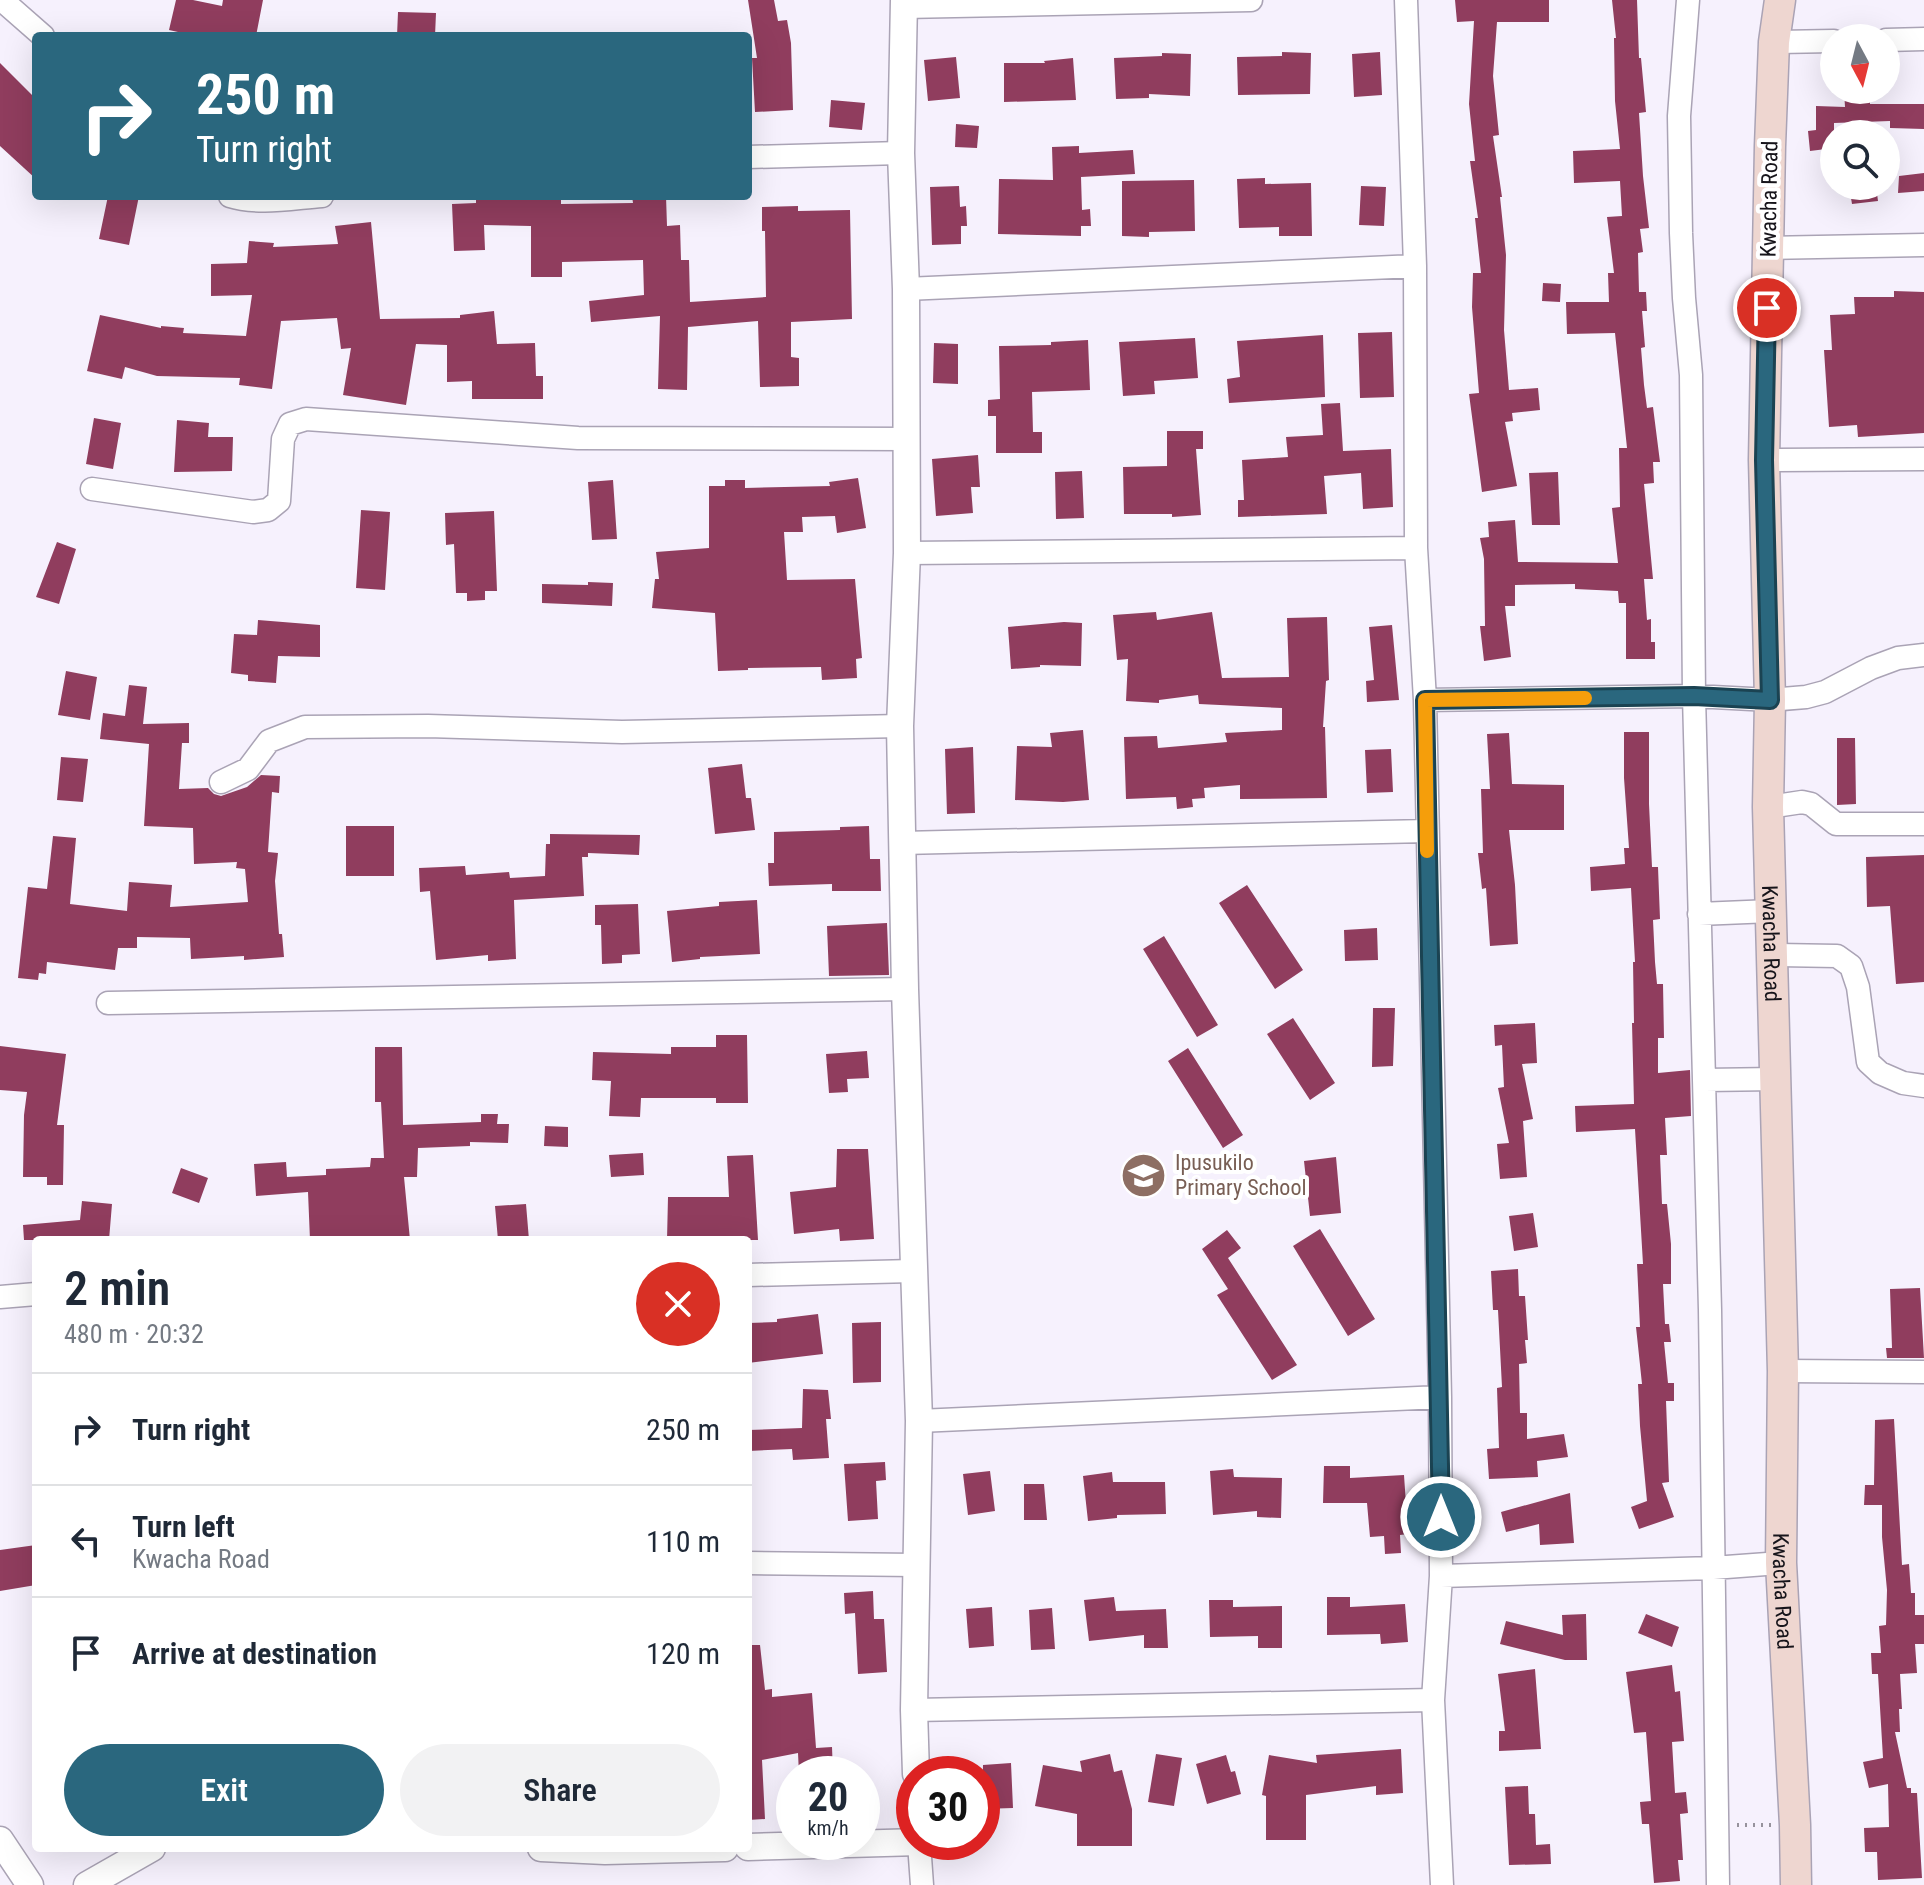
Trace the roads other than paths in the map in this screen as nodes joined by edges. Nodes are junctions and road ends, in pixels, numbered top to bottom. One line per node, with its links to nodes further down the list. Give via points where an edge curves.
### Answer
1 (2, 0): 7 (street)
2 (1251, 0): 6 (street)
3 (1406, 0): 16 (street)
4 (1688, 0): 25 (street, via 1679,116 1691,375)
5 (1780, 0): 11 (main road, Kwacha Road)
6 (904, 4): 12 (street)
7 (38, 32)
8 (1924, 39): 9 (street)
9 (1900, 40)
10 (1820, 41): 11 (street)
11 (1774, 42): 15 (main road, Kwacha Road)
12 (901, 153): 13 (street); 17 (street)
13 (752, 157)
14 (1924, 245): 15 (street)
15 (1768, 248): 20 (main road, Kwacha Road)
16 (1415, 266): 17 (street); 22 (street)
17 (906, 289): 18 (street)
18 (907, 439): 21 (street, via 578,438 306,419 290,424 283,439 279,501 268,510); 23 (street)
19 (1924, 459): 20 (street)
20 (1764, 460): 27 (main road, Kwacha Road)
21 (92, 489)
22 (1416, 548): 23 (street); 26 (street)
23 (907, 553): 28 (street)
24 (1924, 655): 27 (street, via 1871,668 1814,696)
25 (1694, 696): 26 (street); 27 (street); 35 (street)
26 (1425, 700): 32 (street)
27 (1770, 700): 30 (main road, Kwacha Road)
28 (900, 726): 29 (street, via 622,732 305,727 269,741 248,769); 33 (street)
29 (221, 782)
30 (1768, 807): 31 (street, via 1811,804 1836,824); 34 (main road, Kwacha Road)
31 (1924, 824)
32 (1427, 831): 33 (street); 48 (street)
33 (902, 843): 37 (street)
34 (1771, 911): 35 (street); 36 (main road, Kwacha Road)
35 (1699, 914): 40 (street)
36 (1772, 955): 39 (main road, Kwacha Road); 41 (street, via 1837,956 1851,966 1868,1062 1891,1078)
37 (905, 989): 38 (street); 42 (street)
38 (108, 1003)
39 (1776, 1079): 40 (street); 46 (main road, Kwacha Road)
40 (1705, 1080): 53 (street)
41 (1924, 1086)
42 (913, 1271): 43 (street); 49 (street)
43 (752, 1275)
44 (32, 1294): 45 (street)
45 (0, 1297)
46 (1783, 1371): 47 (street); 51 (main road, Kwacha Road)
47 (1924, 1372)
48 (1440, 1397): 49 (street); 54 (street)
49 (919, 1421): 52 (street)
50 (752, 1563): 52 (street)
51 (1781, 1563): 53 (street); 68 (main road, Kwacha Road)
52 (916, 1565): 56 (street)
53 (1713, 1568): 54 (street); 67 (street)
54 (1441, 1576): 55 (street)
55 (1433, 1700): 56 (street); 66 (street)
56 (914, 1710): 57 (street)
57 (915, 1756)
58 (0, 1840): 63 (street)
59 (896, 1844): 60 (street)
60 (752, 1847)
61 (145, 1852): 64 (street)
62 (920, 1860): 65 (street)
63 (30, 1885)
64 (87, 1885)
65 (922, 1885)
66 (1442, 1885)
67 (1718, 1885)
68 (1796, 1885)

